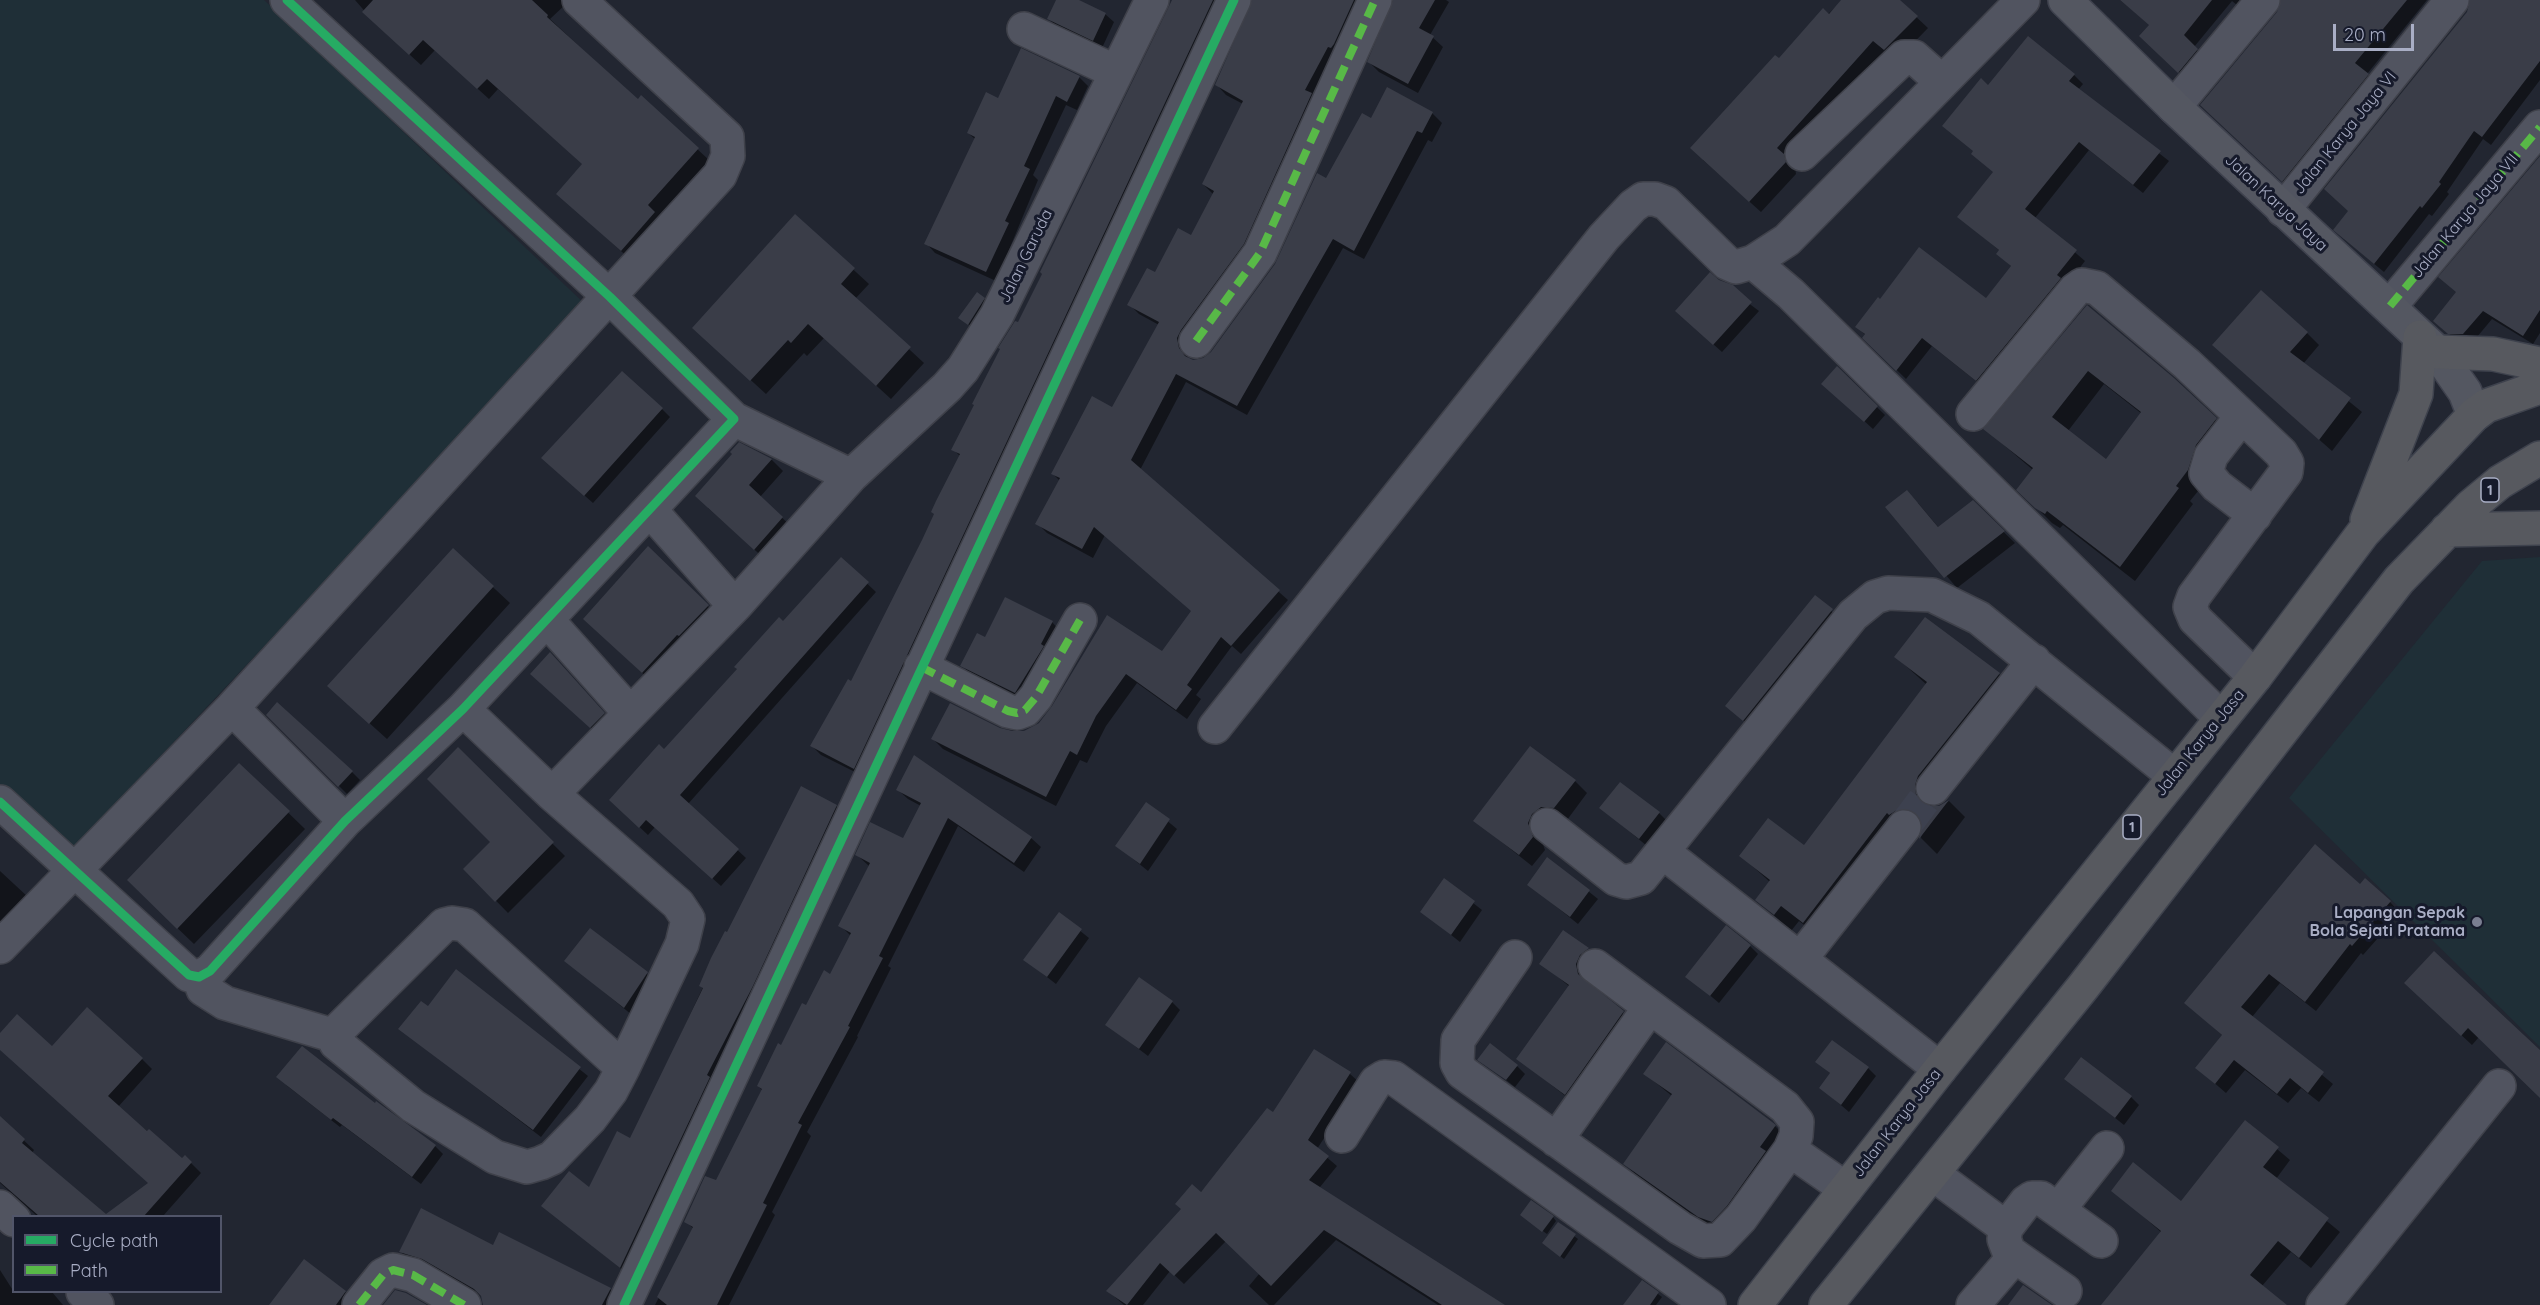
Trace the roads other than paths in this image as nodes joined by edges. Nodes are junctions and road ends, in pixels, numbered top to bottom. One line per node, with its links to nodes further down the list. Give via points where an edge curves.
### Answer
1 (287, 0): 18 (street)
2 (579, 0): 18 (street, via 727,137 728,156 720,175)
3 (1152, 0): 11 (street, Jalan Garuda)
4 (1234, 0): 39 (street)
5 (1375, 0): 20 (street, via 1260,253)
6 (2023, 0): 12 (street)
7 (2065, 0): 13 (main road, Jalan Karya Jaya)
8 (2263, 0): 13 (street)
9 (2452, 0): 16 (street, Jalan Karya Jaya VI)
10 (1024, 29): 11 (street)
11 (1116, 72): 29 (street, Jalan Garuda, via 979,347 947,387)
12 (1942, 82): 15 (street, via 1914,57 1904,57); 17 (street, via 1787,240)
13 (2174, 107): 16 (main road, Jalan Karya Jaya)
14 (2540, 127): 19 (street, Jalan Karya Jaya VII)
15 (1802, 154)
16 (2283, 210): 19 (main road, Jalan Karya Jaya)
17 (1753, 262): 44 (street, via 1791,294); 45 (street, via 1736,267 1727,263 1666,203 1643,199 1633,206 1604,237)
18 (610, 297): 27 (street); 41 (street)
19 (2390, 306): 21 (main road, Jalan Karya Jaya)
20 (1196, 341)
21 (2428, 344): 22 (highway); 25 (main road, Jalan Karya Jaya, via 2465,392); 34 (highway, via 2416,394)
22 (2540, 364)
23 (2540, 387): 25 (highway, Jalan Karya Jasa / 1, via 2486,406)
24 (1973, 414): 26 (street, via 2075,290 2087,285 2097,288 2187,364)
25 (2474, 415): 34 (highway, Jalan Karya Jasa / 1)
26 (2242, 416): 31 (street, via 2287,463 2286,472); 31 (street, via 2211,456 2206,473)
27 (734, 419): 29 (street); 30 (street)
28 (2540, 458): 33 (highway, 1, via 2500,482)
29 (851, 476): 35 (street, Jalan Garuda)
30 (650, 510): 35 (street); 36 (street)
31 (2255, 514): 40 (street, via 2194,596 2190,608 2195,619)
32 (2540, 528): 33 (highway)
33 (2448, 530): 69 (highway, 1, via 2399,580)
34 (2363, 533): 40 (highway, Jalan Karya Jasa / 1)
35 (735, 606): 43 (street, Jalan Garuda)
36 (547, 620): 42 (street); 43 (street)
37 (1080, 620): 39 (street, via 1036,697 1017,713)
38 (2034, 661): 46 (street); 47 (street); 53 (street, via 1979,618 1932,595 1888,592 1875,597 1853,615)
39 (921, 667): 81 (street)
40 (2255, 677): 44 (highway, Jalan Karya Jasa / 1)
41 (232, 708): 50 (street); 54 (street)
42 (463, 709): 48 (street); 50 (street)
43 (630, 713): 48 (street, Jalan Garuda)
44 (2221, 718): 46 (highway, Jalan Karya Jasa / 1)
45 (1215, 727)
46 (2173, 775): 63 (highway, Jalan Karya Jasa / 1)
47 (1933, 788)
48 (552, 794): 62 (street, via 678,904 688,919 682,944)
49 (0, 802): 54 (street)
50 (345, 820): 59 (street, via 210,971)
51 (1547, 825): 53 (street, via 1606,872 1626,882 1641,878)
52 (1904, 827): 57 (street)
53 (1663, 852): 57 (street)
54 (75, 871): 55 (street); 59 (street, via 189,975)
55 (0, 947)
56 (1515, 957): 66 (street, via 1465,1026 1458,1040 1457,1063 1470,1079)
57 (1801, 958): 63 (street)
58 (1595, 966): 60 (street)
59 (199, 977): 61 (street, via 202,989 225,1003)
60 (1650, 1007): 66 (street); 68 (street, via 1790,1111 1798,1129)
61 (335, 1036): 62 (street, via 336,1043 413,1106 495,1157 527,1167 552,1158 590,1119 612,1091); 62 (street, via 444,926 452,923 465,925)
62 (623, 1068)
63 (1940, 1069): 70 (highway, Jalan Karya Jasa / 1)
64 (2499, 1086): 86 (street)
65 (1342, 1136): 82 (street, via 1376,1082 1384,1077 1394,1078)
66 (1556, 1140): 68 (street, via 1695,1238 1714,1241 1731,1232)
67 (2107, 1148): 72 (street)
68 (1790, 1150): 70 (street)
69 (1933, 1174): 75 (street); 84 (highway, 1)
70 (1846, 1189): 83 (highway, Jalan Karya Jasa / 1)
71 (0, 1207): 73 (street)
72 (2058, 1210): 74 (street); 75 (street, via 2041,1198 2031,1198)
73 (12, 1218)
74 (2101, 1241)
75 (2010, 1242): 76 (street); 85 (street)
76 (2065, 1291)
77 (85, 1293): 78 (street)
78 (97, 1305)
79 (359, 1305): 80 (street, via 383,1275 393,1270 413,1275)
80 (464, 1305)
81 (624, 1305)
82 (1709, 1305)
83 (1755, 1305)
84 (1826, 1305)
85 (1973, 1305)
86 (2323, 1305)

